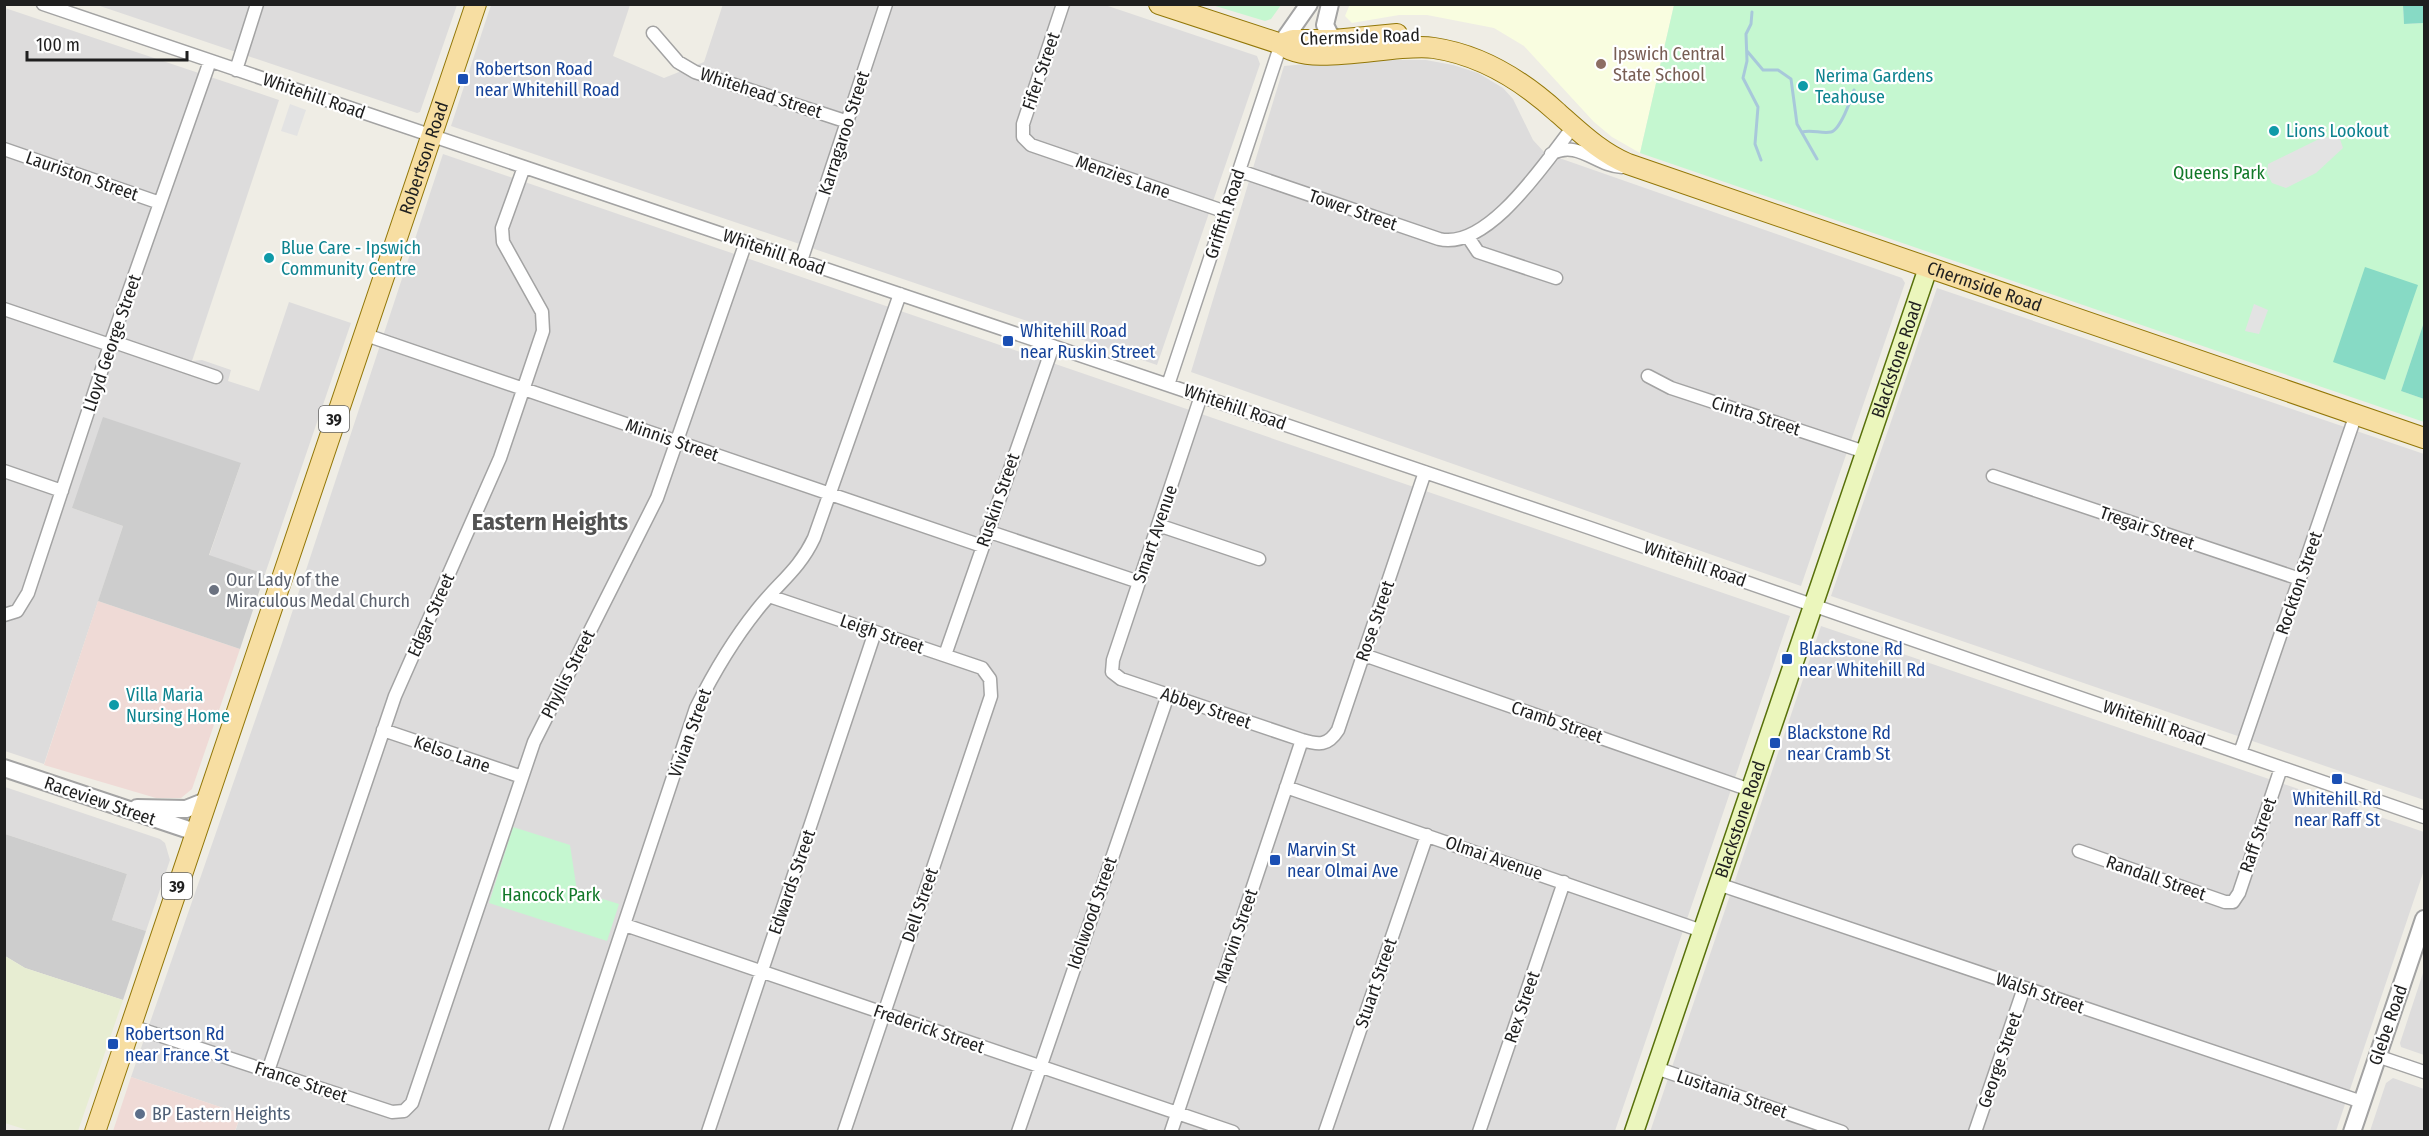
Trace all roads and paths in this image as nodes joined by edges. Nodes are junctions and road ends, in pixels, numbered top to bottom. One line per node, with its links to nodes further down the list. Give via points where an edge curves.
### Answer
1 (43, 4): 13 (street, Whitehill Road)
2 (257, 4): 14 (street)
3 (476, 4): 18 (main road, Robertson Road / 39)
4 (886, 4): 16 (street, Karragaroo Street)
5 (1064, 4): 19 (street, Fifer Street, via 1023,124)
6 (1159, 4): 12 (main road, Chermside Road)
7 (1294, 4): 12 (street, Griffith Road, via 1282,26)
8 (1309, 4): 12 (street, Griffith Road)
9 (1330, 4): 11 (street, via 1325,25)
10 (653, 33): 16 (street, Whitehead Street, via 678,62 695,72)
11 (1338, 40): 12 (main road, Chermside Road); 15 (main road, Chermside Road, via 1414,33 1463,41 1491,52 1518,70)
12 (1281, 44): 15 (main road, Chermside Road, via 1292,52 1306,54 1418,46 1458,52 1502,72); 24 (street, Griffith Road)
13 (210, 61): 14 (street, Whitehill Road); 25 (street, Lloyd George Street)
14 (236, 70): 18 (street, Whitehill Road)
15 (1557, 112): 17 (main road, Chermside Road)
16 (848, 122): 29 (street, Karragaroo Street)
17 (1573, 127): 21 (street); 22 (main road, Chermside Road, via 1600,150)
18 (430, 135): 23 (street, Whitehill Road); 34 (main road, Robertson Road / 39)
19 (1023, 137): 26 (street, Menzies Lane, via 1031,145)
20 (4, 149): 25 (street, Lauriston Street)
21 (1551, 155): 22 (street, via 1573,149 1610,166); 27 (street, via 1510,203)
22 (1632, 166): 30 (main road, Chermside Road)
23 (524, 167): 28 (street, Whitehill Road); 40 (street, Edgar Street, via 502,228 503,242 542,312 543,331)
24 (1240, 171): 26 (street, Griffith Road); 27 (street, Tower Street, via 1440,239 1455,241)
25 (160, 203): 35 (street, Lloyd George Street)
26 (1226, 212): 39 (street, Griffith Road)
27 (1468, 237): 31 (street, via 1478,252)
28 (746, 242): 29 (street, Whitehill Road); 44 (street, Phyllis Street)
29 (801, 261): 32 (street, Whitehill Road)
30 (1928, 268): 42 (main road, Chermside Road); 45 (main road, Blackstone Road)
31 (1556, 278)
32 (900, 294): 36 (street, Whitehill Road); 50 (street, Vivian Street)
33 (4, 309): 35 (street)
34 (363, 334): 40 (street, Minnis Street); 74 (main road, Robertson Road / 39)
35 (110, 345): 38 (street, via 117,343); 49 (street, Lloyd George Street)
36 (1053, 346): 39 (street, Whitehill Road); 52 (street, Ruskin Street)
37 (1648, 376): 45 (street, Cintra Street, via 1671,388)
38 (216, 377)
39 (1168, 385): 41 (street, Whitehill Road)
40 (523, 389): 44 (street, Minnis Street); 66 (street, Edgar Street, via 501,458 394,696)
41 (1201, 396): 47 (street, Whitehill Road); 51 (street, Smart Avenue)
42 (2356, 414): 43 (main road, Chermside Road); 55 (street, Rockton Street)
43 (2424, 438)
44 (677, 441): 50 (street, Minnis Street); 71 (street, Phyllis Street, via 657,498 534,741)
45 (1865, 452): 58 (main road, Blackstone Road)
46 (4, 471): 49 (street)
47 (1425, 472): 58 (street, Whitehill Road); 62 (street, Rose Street)
48 (1993, 476): 55 (street, Tregair Street)
49 (63, 491): 59 (street, Lloyd George Street, via 28,593 17,611)
50 (829, 493): 53 (street, Minnis Street); 57 (street, Vivian Street, via 804,561)
51 (1158, 525): 54 (street); 56 (street, Smart Avenue)
52 (987, 531): 53 (street, Ruskin Street); 56 (street)
53 (982, 546): 61 (street, Ruskin Street)
54 (1258, 559)
55 (2300, 579): 68 (street, Rockton Street)
56 (1138, 582): 63 (street, Smart Avenue)
57 (769, 596): 60 (street, Leigh Street); 84 (street, Vivian Street, via 732,646 696,708)
58 (1813, 606): 68 (street, Whitehill Road); 73 (main road, Blackstone Road)
59 (4, 615)
60 (875, 632): 61 (street, Leigh Street); 86 (street, Edwards Street)
61 (945, 655): 64 (street, Leigh Street, via 982,668)
62 (1364, 655): 67 (street, Rose Street, via 1334,736 1318,745); 73 (street, Cramb Street)
63 (1112, 672): 65 (street, Abbey Street, via 1121,679)
64 (990, 679): 88 (street, Dell Street, via 991,696)
65 (1167, 694): 67 (street, Abbey Street); 91 (street, Idolwood Street)
66 (383, 730): 71 (street, Kelso Lane); 93 (street, Edgar Street)
67 (1302, 741): 72 (street, Marvin Street)
68 (2240, 753): 70 (street, Whitehill Road)
69 (4, 768): 75 (street, Raceview Street)
70 (2281, 768): 76 (street, Whitehill Road); 82 (street, Raff Street)
71 (522, 777): 96 (street, Phyllis Street, via 411,1102)
72 (1286, 788): 78 (street, Olmai Avenue); 97 (street, Marvin Street)
73 (1750, 790): 81 (main road, Blackstone Road)
74 (206, 801): 75 (street, via 186,809); 77 (main road, Robertson Road / 39)
75 (125, 809): 77 (street, Raceview Street)
76 (2424, 817)
77 (195, 832): 89 (main road, Robertson Road / 39)
78 (1426, 836): 80 (street, Olmai Avenue); 105 (street, Stuart Street)
79 (2079, 851): 82 (street, Randall Street)
80 (1564, 882): 85 (street, Olmai Avenue); 106 (street, Rex Street)
81 (1718, 884): 85 (main road, Blackstone Road); 87 (street, Walsh Street)
82 (2233, 902)
83 (2424, 919): 90 (street, Glebe Road)
84 (626, 926): 86 (street, Frederick Street); 99 (street, Vivian Street)
85 (1702, 931): 92 (main road, Blackstone Road)
86 (761, 972): 88 (street, Frederick Street); 100 (street, Edwards Street)
87 (2024, 988): 95 (street, Walsh Street); 109 (street, George Street)
88 (884, 1014): 91 (street, Frederick Street); 101 (street, Dell Street)
89 (131, 1026): 93 (street, France Street); 98 (main road, Robertson Road / 39)
90 (2378, 1056): 94 (street); 95 (street, Glebe Road)
91 (1040, 1066): 97 (street, Frederick Street); 102 (street, Idolwood Street)
92 (1656, 1068): 107 (main road, Blackstone Road); 108 (street, Lusitania Street)
93 (268, 1071): 96 (street, France Street, via 392,1112)
94 (2424, 1072)
95 (2362, 1102): 110 (street, Glebe Road)
96 (404, 1112)
97 (1177, 1112): 103 (street, Marvin Street); 104 (street, Frederick Street)
98 (95, 1131)
99 (555, 1131)
100 (708, 1131)
101 (844, 1131)
102 (1018, 1131)
103 (1171, 1131)
104 (1233, 1131)
105 (1325, 1131)
106 (1479, 1131)
107 (1634, 1131)
108 (1842, 1131)
109 (1975, 1131)
110 (2352, 1131)

